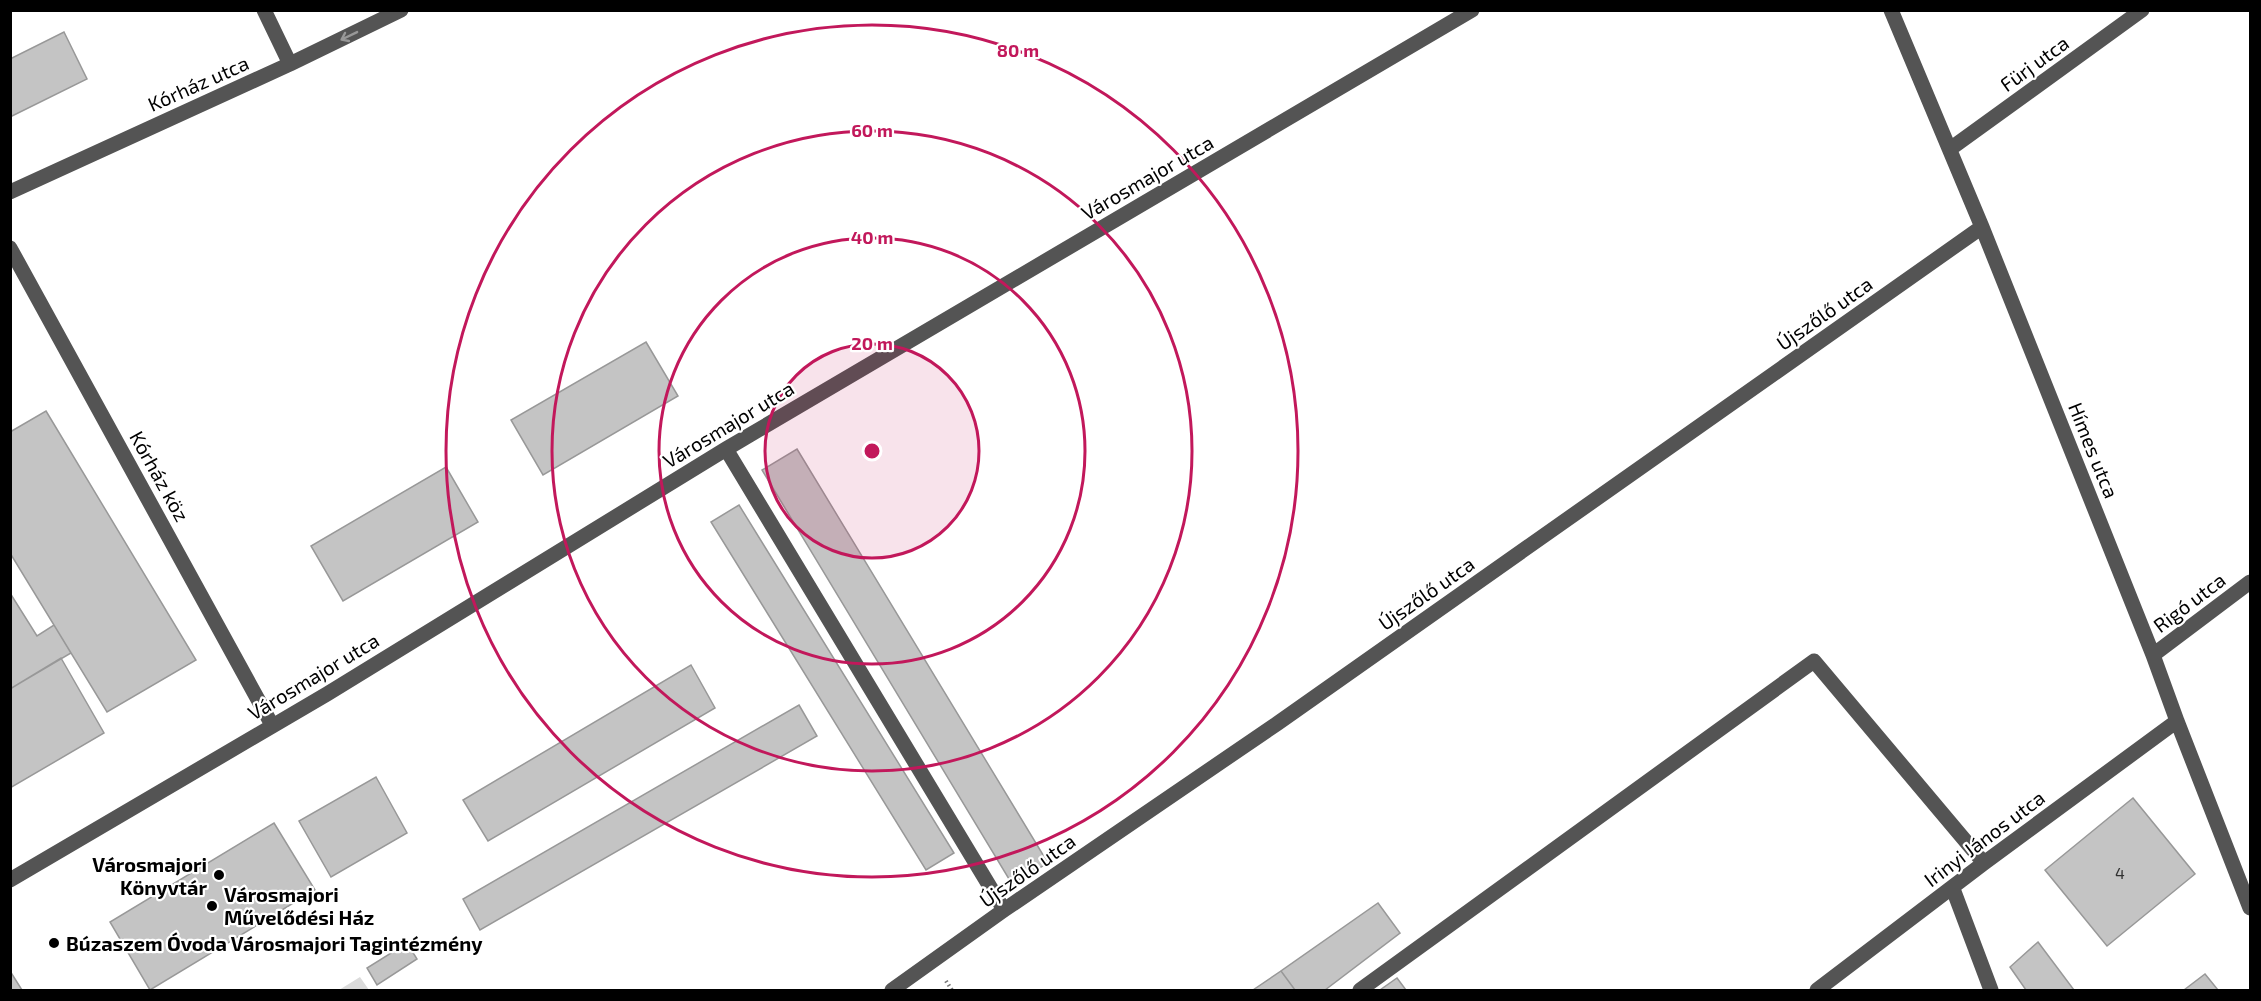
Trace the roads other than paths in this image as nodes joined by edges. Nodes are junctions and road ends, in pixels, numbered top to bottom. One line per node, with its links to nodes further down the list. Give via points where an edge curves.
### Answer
1 (264, 10): 6 (street)
2 (401, 10): 6 (street, Kórház utca, one-way to 6)
3 (1472, 10): 11 (street, Városmajor utca)
4 (1891, 10): 7 (street, Hímes utca)
5 (2142, 10): 7 (street, Fürj utca)
6 (290, 64): 8 (street, Kórház utca)
7 (1950, 149): 9 (street, Hímes utca)
8 (10, 192)
9 (1982, 227): 13 (street, Hímes utca); 20 (street, Újszőlő utca, via 1278,723)
10 (10, 248): 15 (street, Kórház köz)
11 (726, 449): 15 (street, Városmajor utca); 20 (street)
12 (2250, 582): 13 (street, Rigó utca)
13 (2153, 655): 14 (street, Hímes utca)
14 (2176, 721): 16 (street, Irinyi János utca); 19 (street, Hímes utca)
15 (272, 725): 17 (street, Városmajor utca)
16 (1984, 863): 18 (street, Irinyi János utca); 22 (street, via 1814,661)
17 (10, 880)
18 (1953, 889): 23 (street, Irinyi János utca); 24 (street)
19 (2250, 908)
20 (1004, 910): 21 (street, Újszőlő utca)
21 (892, 990)
22 (1360, 990)
23 (1817, 990)
24 (1991, 990)

